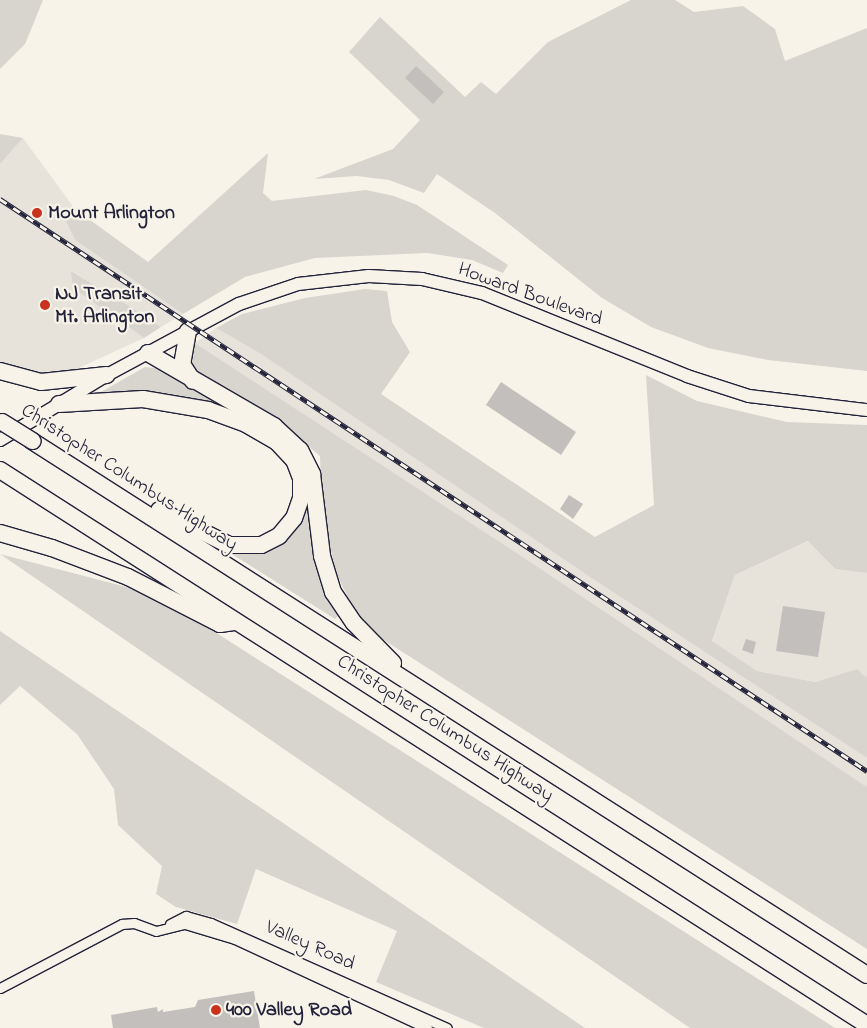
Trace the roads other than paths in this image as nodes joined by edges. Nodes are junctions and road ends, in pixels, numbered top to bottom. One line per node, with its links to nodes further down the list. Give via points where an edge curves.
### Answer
1 (188, 331): 2 (main road, Howard Boulevard); 5 (highway, via 182,364); 7 (main road, Howard Boulevard, via 239,304 298,284 369,276 422,279 499,299 715,386 788,403)
2 (148, 353): 4 (main road, Howard Boulevard); 5 (highway)
3 (0, 371): 4 (highway, via 41,382)
4 (107, 375): 6 (main road, Howard Boulevard)
5 (194, 382): 14 (highway, via 274,426 300,450 312,474 322,556 333,592 354,623)
6 (59, 404): 9 (main road, Howard Boulevard); 11 (highway, via 143,399 176,402 208,410 246,424 277,442 294,460 301,478 301,498 294,518 279,536 261,545 229,545 157,509)
7 (867, 410)
8 (1, 421): 11 (highway, Christopher Columbus Highway, bridge)
9 (0, 440)
10 (0, 470): 13 (highway, Christopher Columbus Highway)
11 (136, 507): 14 (highway, Christopher Columbus Highway)
12 (0, 533): 13 (highway, via 119,573 220,624)
13 (238, 622): 18 (highway, Christopher Columbus Highway)
14 (416, 686): 16 (highway, Christopher Columbus Highway)
15 (156, 931): 17 (street, Valley Road, via 134,924 115,926); 19 (street, Valley Road, via 185,924 236,939); 20 (street, Valley Road, via 186,916 211,923)
16 (867, 975)
17 (0, 988)
18 (867, 1025)
19 (427, 1028)
20 (447, 1028)

